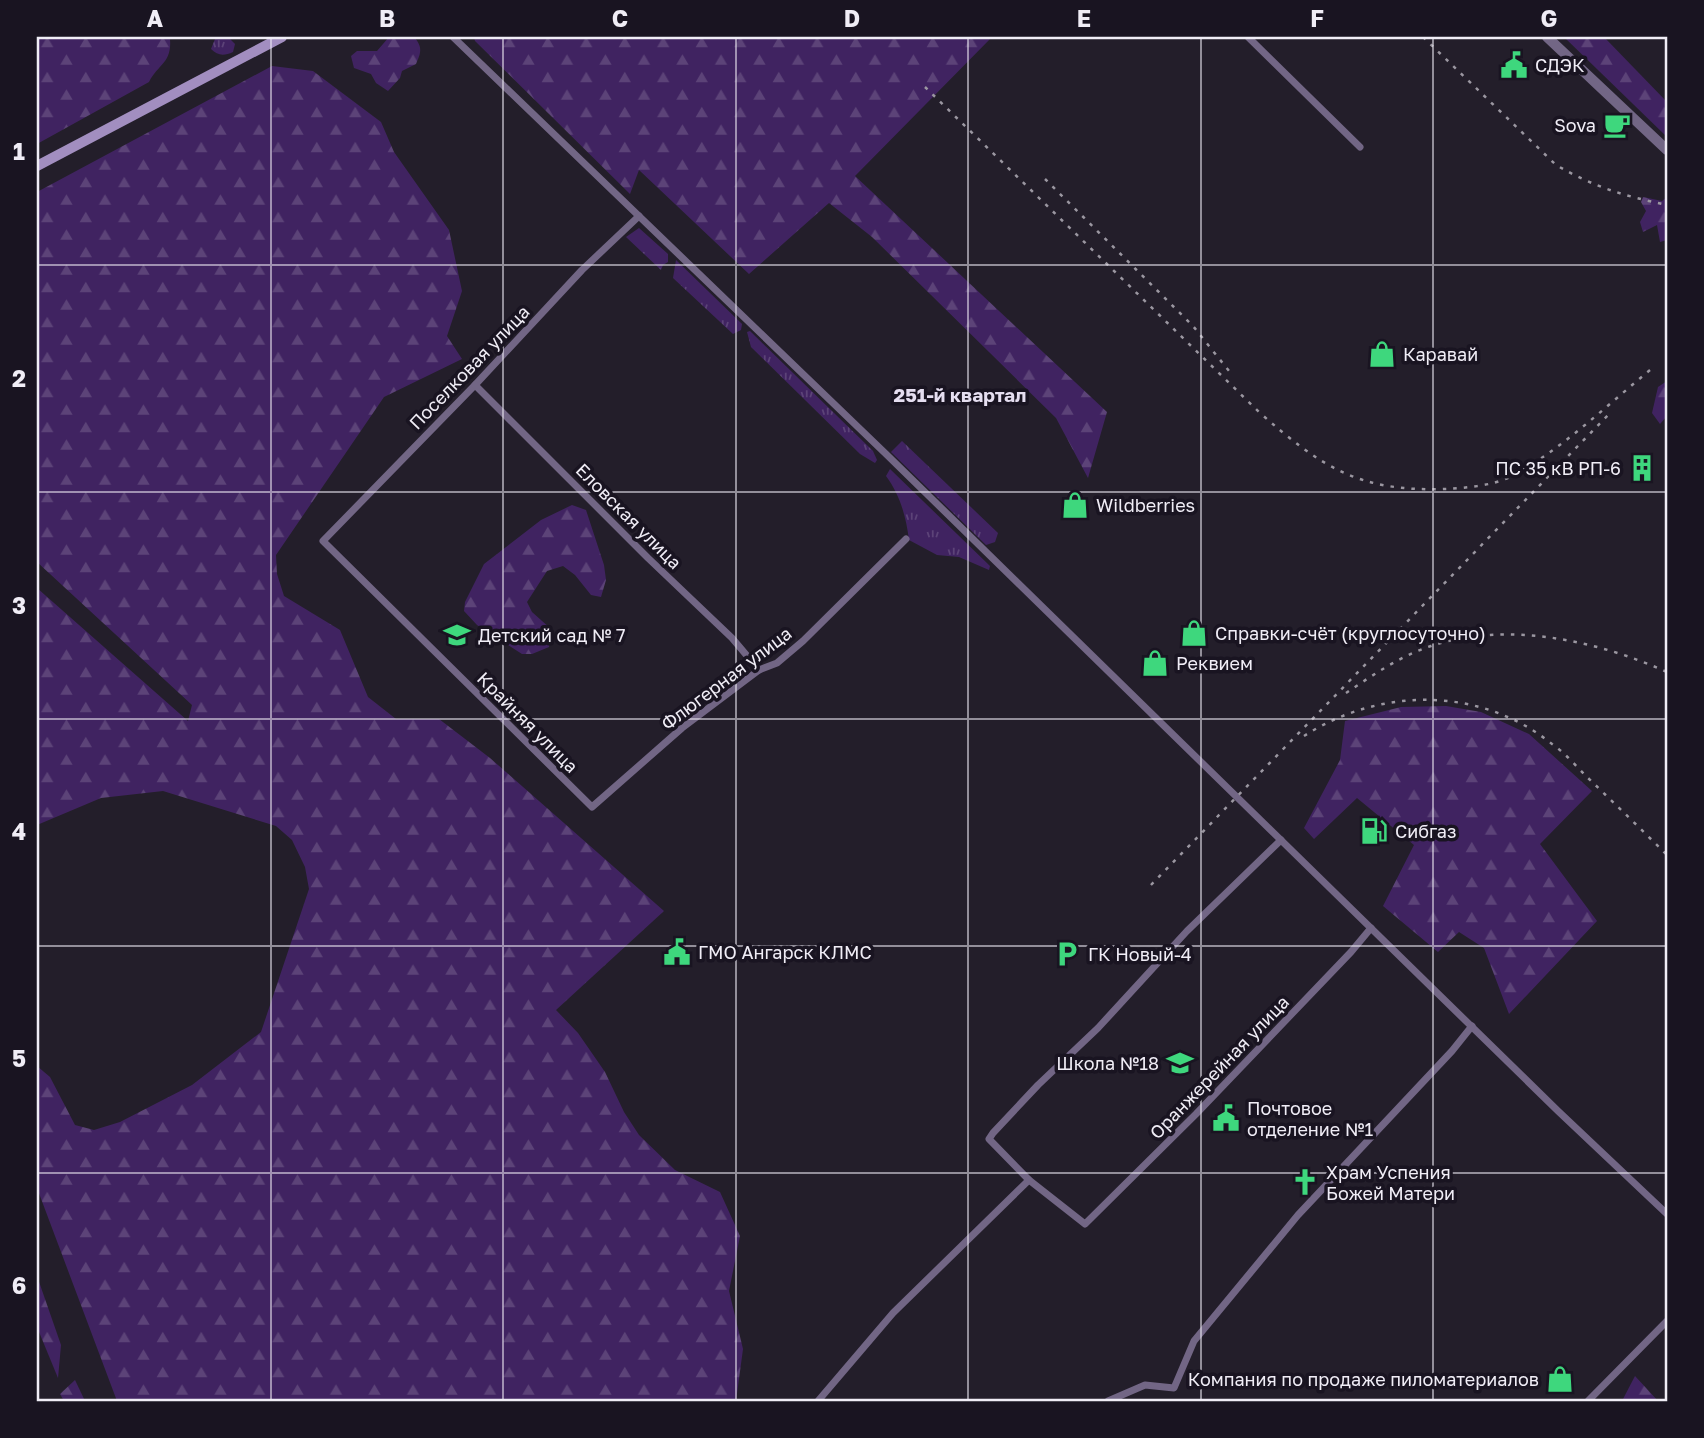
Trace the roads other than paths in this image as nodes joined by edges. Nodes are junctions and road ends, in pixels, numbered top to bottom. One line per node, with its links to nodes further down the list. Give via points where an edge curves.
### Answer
1 (282, 37): 7 (main road)
2 (453, 37): 8 (street)
3 (1248, 37): 5 (street)
4 (1547, 37): 6 (street)
5 (1360, 147)
6 (1667, 150)
7 (37, 166)
8 (639, 216): 9 (street, Поселковая улица); 14 (street)
9 (475, 385): 11 (street, Поселковая улица); 12 (street, Еловская улица)
10 (906, 539): 12 (street, Флюгерная улица, via 803,641 777,663)
11 (323, 541): 13 (street, Крайняя улица)
12 (760, 670): 13 (street, Флюгерная улица, via 682,728)
13 (592, 807)
14 (1281, 840): 15 (street); 17 (street, via 1187,931 989,1139)
15 (1371, 928): 16 (street); 17 (street, Оранжерейная улица, via 1085,1224)
16 (1472, 1026): 18 (street); 21 (street, via 1298,1214 1194,1341 1174,1388 1145,1385)
17 (1029, 1180): 20 (street, via 893,1313)
18 (1667, 1214)
19 (1667, 1321): 22 (street)
20 (818, 1401)
21 (1108, 1401)
22 (1588, 1401)

